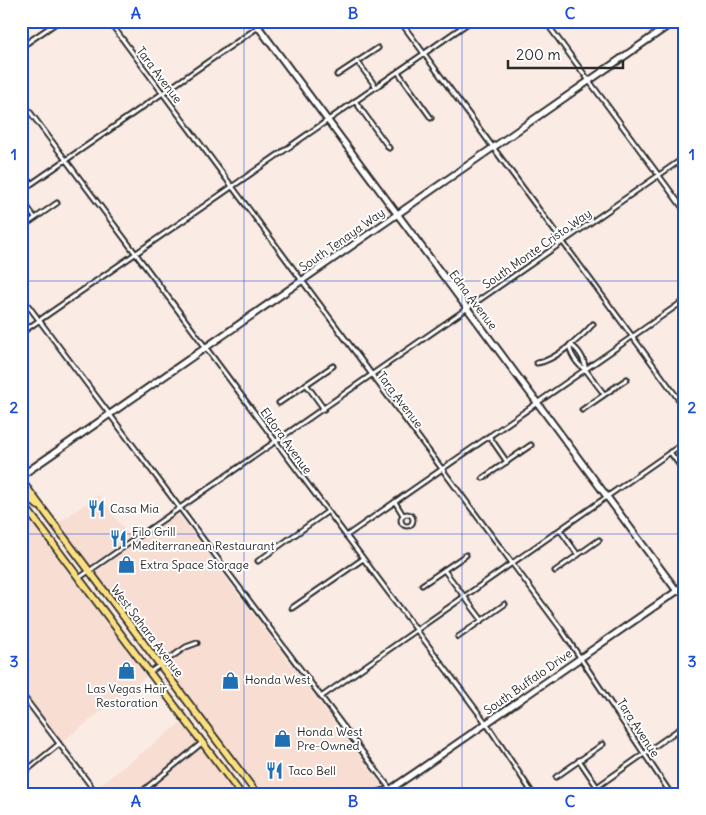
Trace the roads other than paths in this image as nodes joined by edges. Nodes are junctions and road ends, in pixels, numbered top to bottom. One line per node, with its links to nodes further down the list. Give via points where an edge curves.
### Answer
1 (59, 21): 10 (street)
2 (108, 21): 18 (street, Tara Avenue)
3 (254, 21): 9 (street, Edna Avenue)
4 (267, 21): 9 (street)
5 (400, 21): 12 (street)
6 (471, 21): 12 (street)
7 (545, 21): 16 (street)
8 (675, 21): 16 (street, South Tenaya Way)
9 (258, 27): 18 (street); 22 (street, Edna Avenue)
10 (21, 48)
11 (378, 48): 13 (street)
12 (424, 54): 14 (street); 24 (street)
13 (357, 61): 15 (street); 17 (street)
14 (398, 72): 17 (street); 21 (street)
15 (337, 75)
16 (589, 81): 24 (street, South Tenaya Way); 27 (street)
17 (376, 87): 20 (street)
18 (162, 93): 26 (street); 28 (street, Tara Avenue)
19 (21, 100): 26 (street, Eldora Avenue)
20 (355, 101): 22 (street); 23 (street)
21 (431, 118)
22 (328, 120): 28 (street); 33 (street, Edna Avenue)
23 (389, 148)
24 (493, 148): 33 (street, South Tenaya Way); 36 (street)
25 (685, 157): 27 (street, South Monte Cristo Way)
26 (66, 160): 29 (street); 37 (street, Eldora Avenue)
27 (658, 175): 32 (street); 36 (street, South Monte Cristo Way)
28 (232, 187): 37 (street); 38 (street, Tara Avenue)
29 (21, 190)
30 (21, 198): 34 (street)
31 (57, 203): 34 (street)
32 (685, 211)
33 (397, 215): 38 (street, South Tenaya Way); 41 (street, Edna Avenue)
34 (35, 218): 35 (street)
35 (21, 228)
36 (563, 242): 41 (street, South Monte Cristo Way); 45 (street)
37 (136, 254): 42 (street); 47 (street, Eldora Avenue)
38 (302, 281): 47 (street, South Tenaya Way); 51 (street, Tara Avenue)
39 (21, 296): 42 (street)
40 (685, 300): 45 (street)
41 (467, 308): 51 (street, South Monte Cristo Way); 55 (street, Edna Avenue)
42 (40, 320): 44 (street); 60 (street)
43 (593, 324): 46 (street)
44 (21, 333)
45 (632, 336): 50 (street); 57 (street)
46 (570, 345): 48 (street); 50 (street, via 585,362)
47 (206, 348): 60 (street, South Tenaya Way); 62 (street, Eldora Avenue)
48 (537, 363)
49 (333, 366): 53 (street)
50 (585, 369): 54 (street); 55 (street)
51 (371, 375): 58 (street, South Monte Cristo Way); 67 (street, Tara Avenue)
52 (627, 379): 54 (street)
53 (306, 384): 56 (street); 58 (street)
54 (604, 394): 59 (street)
55 (537, 402): 61 (street); 73 (street, Edna Avenue)
56 (280, 403)
57 (685, 408)
58 (324, 409): 62 (street, South Monte Cristo Way)
59 (582, 410)
60 (110, 414): 69 (street, South Tenaya Way); 76 (street)
61 (489, 436): 66 (street); 67 (street)
62 (276, 441): 76 (street, South Monte Cristo Way); 78 (street, Eldora Avenue)
63 (685, 442): 65 (street)
64 (531, 445): 66 (street)
65 (670, 452): 68 (street); 73 (street)
66 (507, 462): 70 (street)
67 (442, 469): 75 (street); 87 (street, Tara Avenue)
68 (685, 473)
69 (21, 476)
70 (483, 478)
71 (21, 480): 77 (main road, West Sahara Avenue)
72 (21, 491): 77 (main road)
73 (607, 497): 80 (street); 95 (street, Edna Avenue)
74 (21, 501): 91 (main road, West Sahara Avenue)
75 (395, 502): 79 (street); 81 (street)
76 (180, 508): 89 (street, South Monte Cristo Way); 107 (street)
77 (44, 510): 89 (main road, West Sahara Avenue)
78 (327, 512): 81 (street, Eldora Avenue); 86 (street)
79 (403, 515)
80 (560, 530): 84 (street); 87 (street)
81 (346, 536): 85 (street, Eldora Avenue)
82 (599, 540): 84 (street)
83 (466, 555): 88 (street)
84 (578, 555): 90 (street)
85 (363, 559): 98 (street); 100 (street, Eldora Avenue)
86 (258, 561)
87 (511, 563): 96 (street); 103 (street, Tara Avenue)
88 (444, 570): 93 (street); 96 (street)
89 (89, 571): 91 (street, South Monte Cristo Way); 104 (main road, West Sahara Avenue)
90 (555, 571)
91 (79, 578): 105 (main road, West Sahara Avenue)
92 (685, 581): 95 (street, South Buffalo Drive)
93 (422, 585)
94 (685, 590): 95 (street, South Buffalo Drive)
95 (677, 591): 103 (street, South Buffalo Drive)
96 (464, 596): 99 (street); 100 (street)
97 (505, 604): 99 (street)
98 (292, 608)
99 (482, 620): 101 (street)
100 (416, 630): 107 (street); 108 (street, Eldora Avenue)
101 (458, 637)
102 (197, 643): 104 (street)
103 (581, 657): 108 (street, South Buffalo Drive); 113 (street, Tara Avenue)
104 (160, 665): 105 (street); 114 (main road, West Sahara Avenue)
105 (150, 672): 110 (main road, West Sahara Avenue)
106 (21, 693): 111 (street)
107 (321, 697): 120 (street)
108 (486, 723): 120 (street, South Buffalo Drive); 126 (street, Eldora Avenue)
109 (685, 725): 113 (street)
110 (203, 742): 116 (main road, West Sahara Avenue); 122 (street)
111 (60, 744): 117 (street); 121 (street)
112 (603, 744): 115 (street)
113 (644, 753): 119 (street); 129 (street, Tara Avenue)
114 (230, 758): 116 (main road); 124 (main road, West Sahara Avenue)
115 (580, 760): 118 (street); 119 (street)
116 (221, 767): 123 (main road, West Sahara Avenue)
117 (21, 775)
118 (556, 777)
119 (597, 786): 127 (street); 128 (street)
120 (391, 792): 125 (street, South Buffalo Drive)
121 (97, 794)
122 (139, 794)
123 (242, 794)
124 (257, 794)
125 (375, 794)
126 (533, 794)
127 (587, 794)
128 (602, 794)
129 (671, 794)

